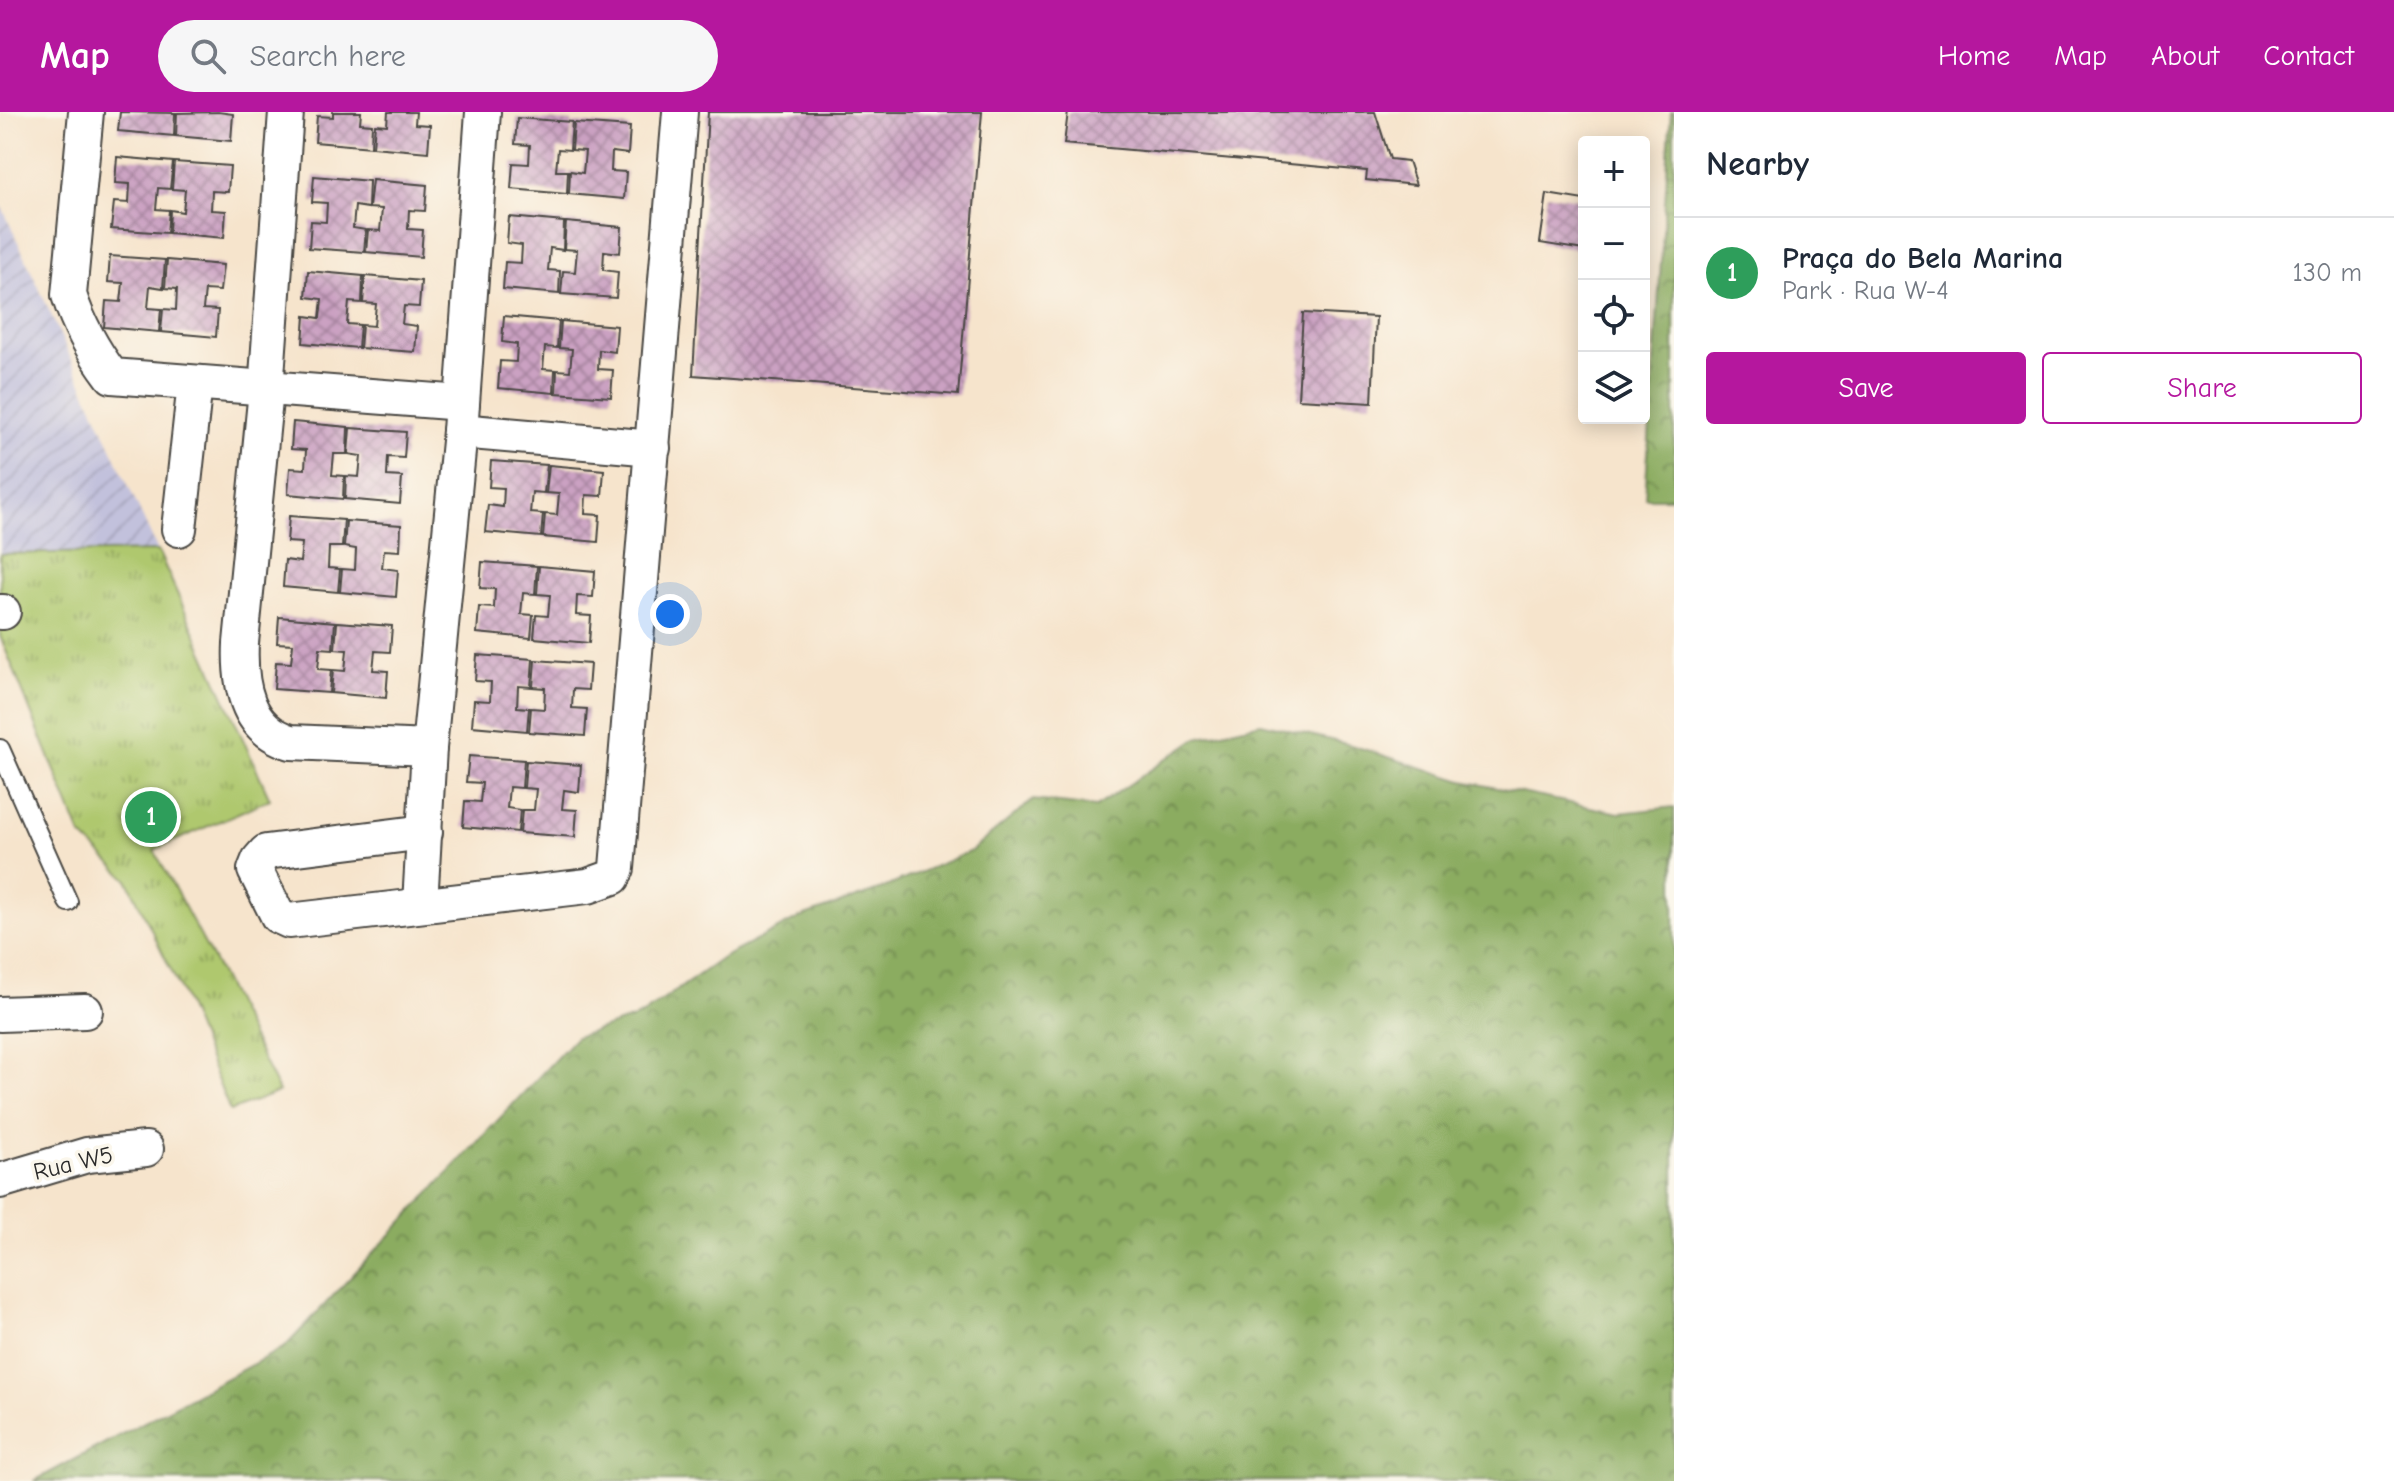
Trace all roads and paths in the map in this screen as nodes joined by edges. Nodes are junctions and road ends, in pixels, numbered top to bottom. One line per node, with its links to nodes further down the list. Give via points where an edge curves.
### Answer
1 (86, 112): 5 (street, via 69,295 79,323 112,376)
2 (286, 112): 6 (street)
3 (483, 112): 7 (street)
4 (680, 112): 8 (street)
5 (195, 383): 6 (street); 9 (street)
6 (266, 390): 7 (street); 10 (street, via 241,643 240,667 249,701 262,726 291,742)
7 (461, 417): 8 (street); 10 (street)
8 (653, 448): 14 (street, via 613,877 588,886)
9 (179, 529)
10 (429, 748): 12 (street)
11 (0, 749): 13 (lane)
12 (425, 832): 14 (street); 14 (street, via 266,852 255,870 278,916 289,921)
13 (68, 902)
14 (420, 904)
15 (85, 1011): 16 (street)
16 (0, 1014)
17 (146, 1149): 18 (street, Rua W5, via 87,1155)
18 (0, 1181)

